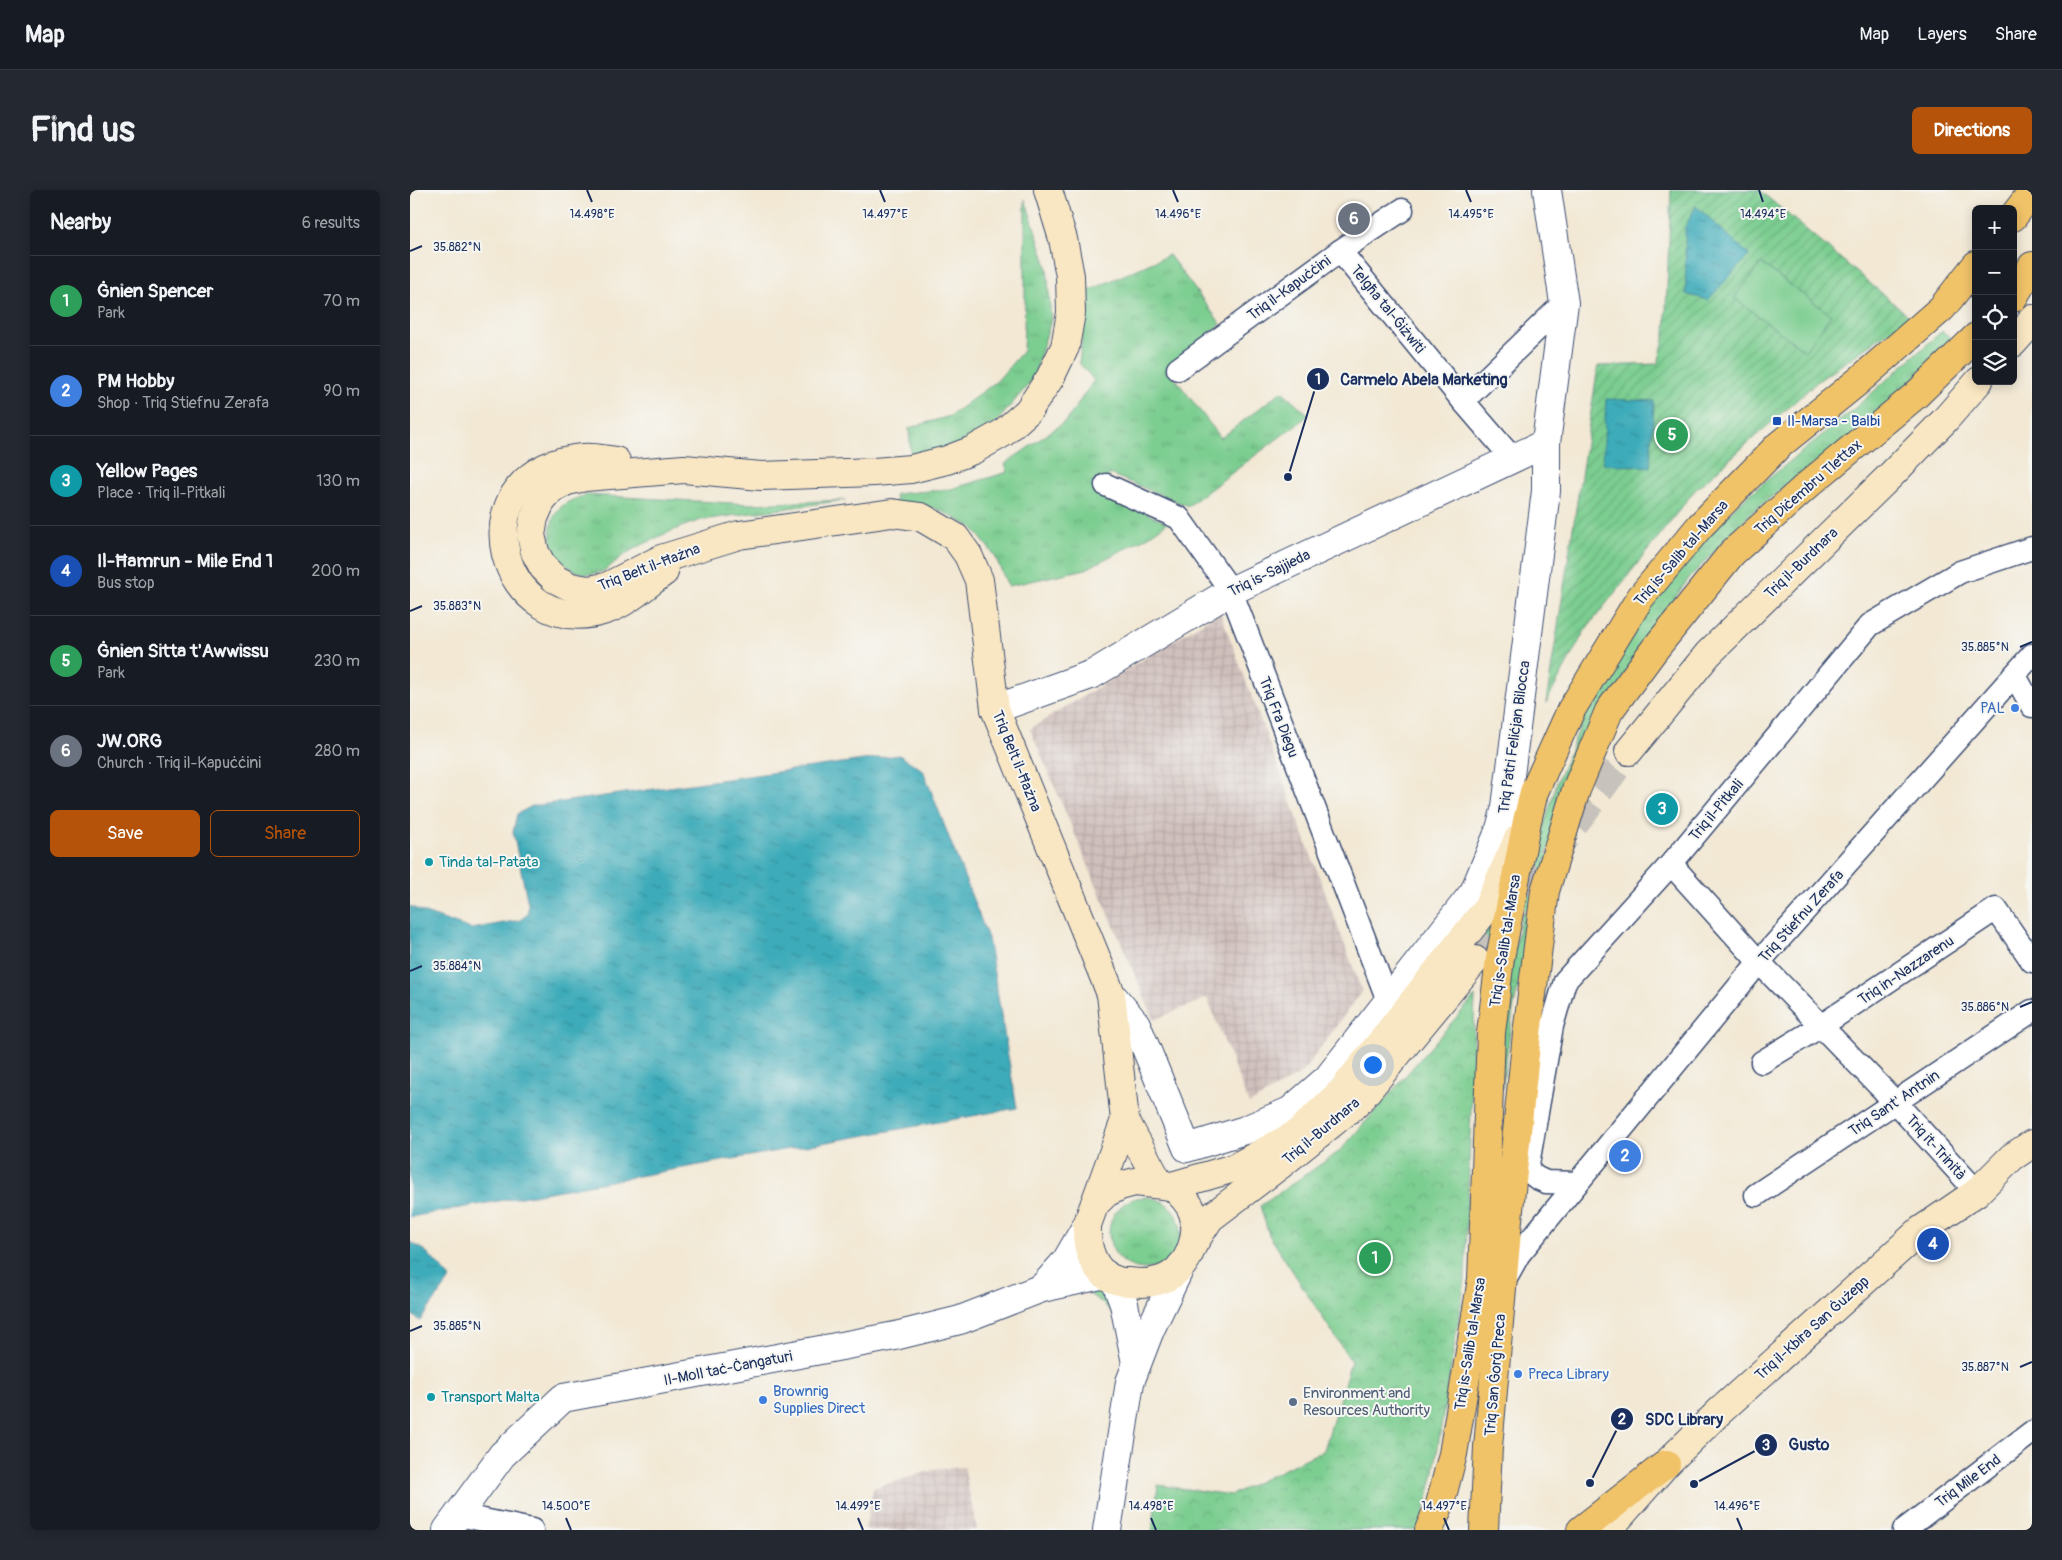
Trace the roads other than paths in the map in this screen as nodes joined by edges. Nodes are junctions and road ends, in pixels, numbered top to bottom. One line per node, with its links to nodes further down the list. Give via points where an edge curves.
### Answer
1 (1048, 190): 25 (main road, Triq Belt il-Ħażna, via 1070,276 1071,313 1065,348 1028,411 1003,433 973,450 910,469 761,476 684,469 585,477 552,489 541,502 531,535 534,552 555,580 588,590 606,587 661,559 739,535 892,513 921,517 955,537 968,555 978,580)
2 (1550, 192): 10 (street, Triq Patri Feliċjan Bilocca)
3 (2032, 192): 5 (highway)
4 (1402, 210): 6 (street, Triq il-Kapuċċini)
5 (2017, 212)
6 (1340, 251): 14 (street, Triq il-Kapuċċini); 16 (street, Telgħa tal-Ġiżwiti)
7 (2032, 266): 9 (highway)
8 (1972, 269): 27 (highway, Triq is-Salib tal-Marsa, via 1942,308 1779,445 1700,526 1640,598 1571,710 1534,792)
9 (2015, 295)
10 (1564, 303): 16 (street); 17 (street, Triq Patri Feliċjan Bilocca)
11 (2032, 319): 13 (main road)
12 (1973, 340): 40 (highway, Triq Diċembru Tlettax, via 1916,395 1732,553 1609,711 1576,790 1545,891 1527,1034)
13 (2016, 340)
14 (1178, 369)
15 (1975, 385): 26 (main road, Triq il-Burdnara, via 1918,447 1708,654)
16 (1463, 402): 18 (street, Telgħa tal-Ġiżwiti)
17 (1546, 443): 18 (street, Triq is-Sajjieda); 33 (street, Triq Patri Feliċjan Bilocca, via 1546,490 1506,807 1500,829 1474,892)
18 (1513, 459): 21 (street, Triq is-Sajjieda)
19 (1106, 485): 21 (street, Triq Fra Diegu, via 1180,518)
20 (2032, 548): 28 (street, Triq il-Pitkali, via 1960,572 1870,625)
21 (1231, 591): 25 (street, Triq is-Sajjieda, via 1093,674); 33 (street, Triq Fra Diegu)
22 (2032, 656): 23 (street, Triq Stiefnu Zerafa)
23 (2015, 676): 24 (street); 31 (street, Triq Stiefnu Zerafa)
24 (2032, 706)
25 (995, 709): 32 (main road, Triq Belt il-Ħażna)
26 (1629, 751)
27 (1527, 821): 42 (main road, via 1487,908 1342,1091 1298,1133 1242,1164); 57 (highway, Triq is-Salib tal-Marsa, via 1500,958 1491,1033 1482,1279 1453,1454 1440,1504)
28 (1671, 864): 31 (street, Triq it-Trinità); 40 (street, Triq il-Pitkali, via 1564,981)
29 (1475, 960): 46 (main road, Triq il-Burdnara, via 1357,1102 1210,1218)
30 (2032, 961): 35 (street, Triq in-Nazzarenu, via 1996,909)
31 (1759, 962): 35 (street, Triq it-Trinità); 41 (street, Triq Stiefnu Zerafa)
32 (1110, 994): 33 (street, Triq Patri Feliċjan Bilocca, via 1136,1024 1187,1148 1245,1130 1290,1111 1328,1078); 38 (main road, Triq Belt il-Ħażna)
33 (1389, 1002)
34 (2032, 1011): 37 (street, Triq Sant' Antnin)
35 (1821, 1026): 36 (street, Triq in-Nazzarenu); 37 (street, Triq it-Trinità)
36 (1762, 1062)
37 (1895, 1102): 43 (street, Triq it-Trinità); 44 (street, Triq Sant' Antnin)
38 (1125, 1120): 42 (main road); 45 (main road)
39 (2032, 1144): 43 (main road, Triq il-Kbira San Ġużepp, via 2012,1157)
40 (1521, 1166): 41 (street, via 1546,1182); 48 (highway, Triq San Ġorġ Preca, via 1508,1220)
41 (1576, 1183): 48 (street, Triq Stiefnu Zerafa, via 1519,1254)
42 (1166, 1184): 45 (main road, via 1135,1182 1120,1186 1106,1193); 46 (main road, via 1184,1197 1193,1214)
43 (1977, 1192): 52 (main road, Triq il-Kbira San Ġużepp, via 1921,1230)
44 (1756, 1195)
45 (1091, 1214): 47 (main road, via 1086,1239 1089,1252 1095,1264); 49 (street, Il-Moll taċ-Ċangaturi, via 1066,1261)
46 (1188, 1254): 47 (main road, via 1169,1277 1153,1282 1136,1283); 50 (street)
47 (1110, 1277): 49 (street, Il-Moll taċ-Ċangaturi); 50 (street, via 1124,1304)
48 (1504, 1281): 58 (highway, Triq San Ġorġ Preca, via 1488,1447)
49 (1042, 1288): 54 (street, Il-Moll taċ-Ċangaturi, via 960,1320 895,1336 563,1398 502,1456)
50 (1136, 1363): 56 (street, via 1130,1382)
51 (2032, 1432): 61 (street, Triq Mile End)
52 (1666, 1464): 53 (main road, Triq il-Kbira San Ġużepp); 59 (highway)
53 (1616, 1521): 60 (highway)
54 (453, 1522): 55 (street)
55 (532, 1530)
56 (1107, 1530)
57 (1429, 1530)
58 (1484, 1530)
59 (1581, 1530)
60 (1602, 1530)
61 (1904, 1530)

